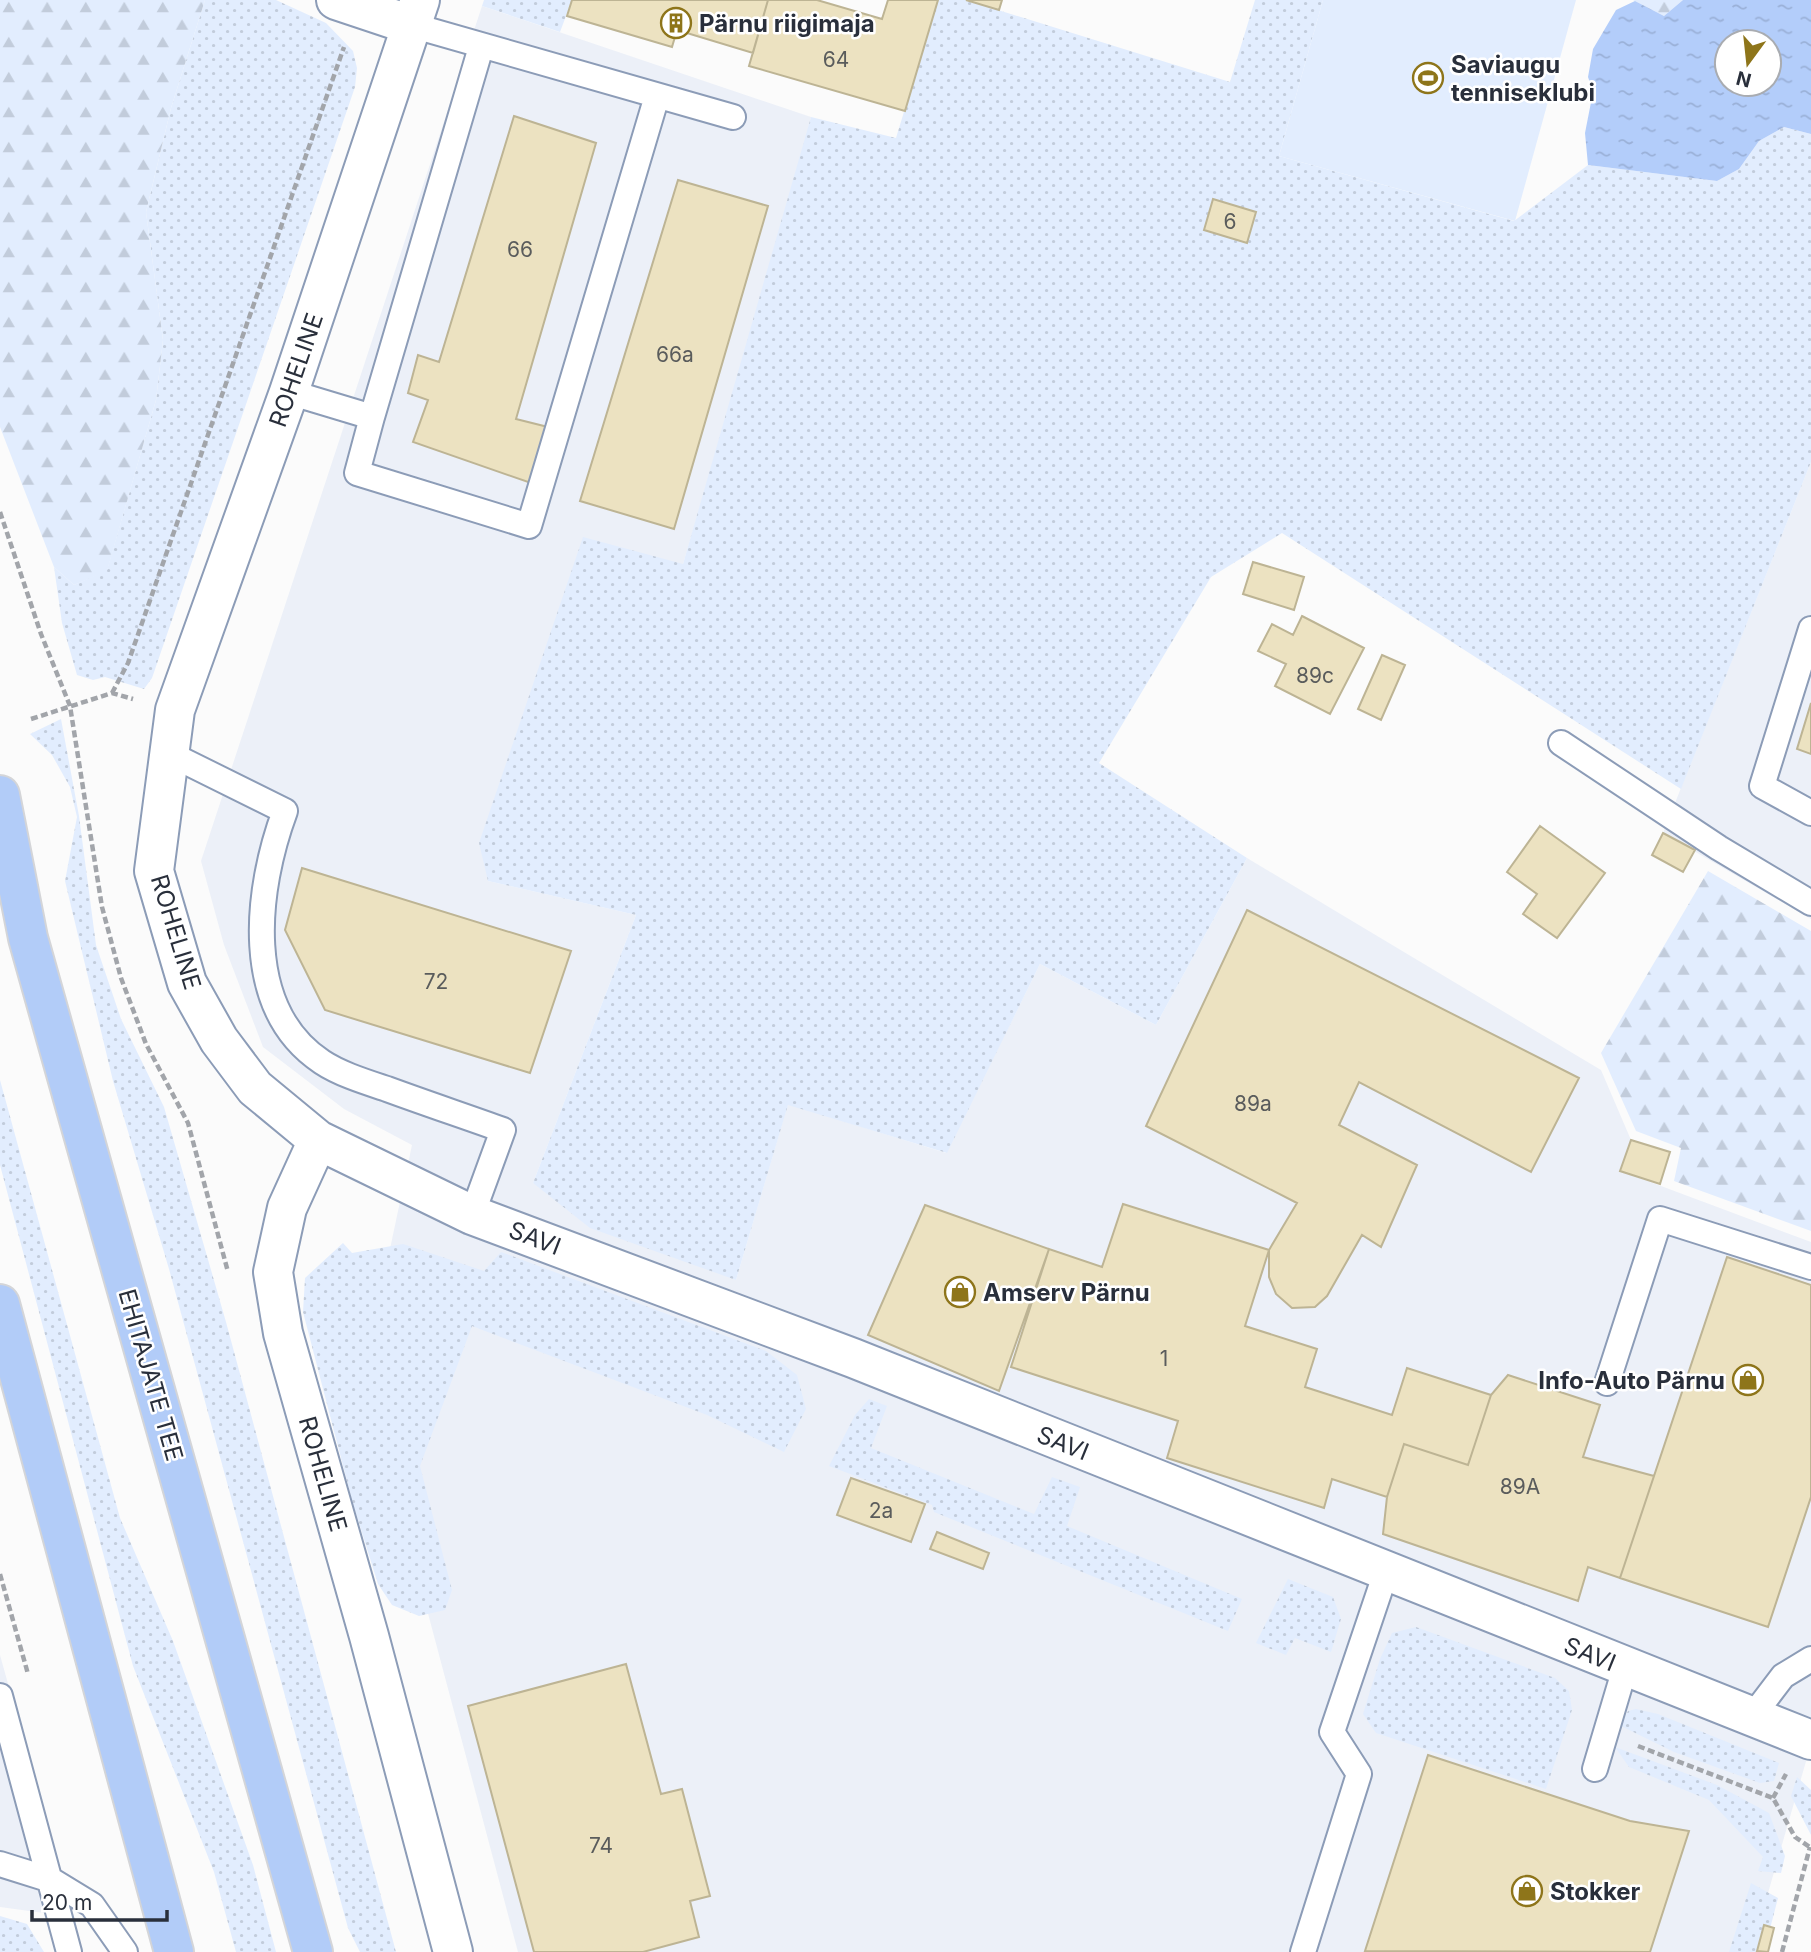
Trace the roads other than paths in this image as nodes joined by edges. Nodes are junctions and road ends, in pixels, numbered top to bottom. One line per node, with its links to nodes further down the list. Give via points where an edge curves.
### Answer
1 (347, 4): 2 (street)
2 (416, 12): 3 (lane); 6 (street, ROHELINE)
3 (481, 47): 4 (lane); 7 (lane)
4 (657, 96): 5 (lane); 7 (lane, via 528,526 357,473)
5 (733, 117)
6 (289, 392): 7 (lane); 10 (street, ROHELINE, via 175,710)
7 (372, 418)
8 (1811, 629): 12 (lane, via 1762,786)
9 (1561, 743): 13 (lane)
10 (168, 753): 14 (street, ROHELINE, via 154,871 187,983 219,1040 255,1088); 15 (lane, via 285,811 264,880 261,929 271,996 295,1037 323,1063 503,1130)
11 (0, 795): 31 (highway, EHITAJATE TEE, via 28,938)
12 (1811, 813)
13 (1811, 903)
14 (318, 1140): 15 (street, SAVI); 32 (street, ROHELINE, via 288,1208 274,1272 283,1333)
15 (472, 1214): 19 (street, SAVI, via 853,1358)
16 (1811, 1267): 18 (lane, via 1660,1219)
17 (0, 1304): 30 (highway)
18 (1606, 1383)
19 (1386, 1572): 21 (street, SAVI); 33 (lane, via 1332,1732 1359,1774)
20 (1811, 1659): 23 (lane, via 1783,1676)
21 (1625, 1668): 23 (street, SAVI); 25 (lane)
22 (0, 1696): 27 (lane)
23 (1751, 1718): 24 (street, SAVI)
24 (1800, 1755)
25 (1595, 1769)
26 (0, 1864): 27 (lane)
27 (51, 1880): 28 (lane); 29 (lane, via 93,1905)
28 (69, 1952)
29 (125, 1952)
30 (174, 1952)
31 (313, 1952)
32 (453, 1952)
33 (1303, 1952)

